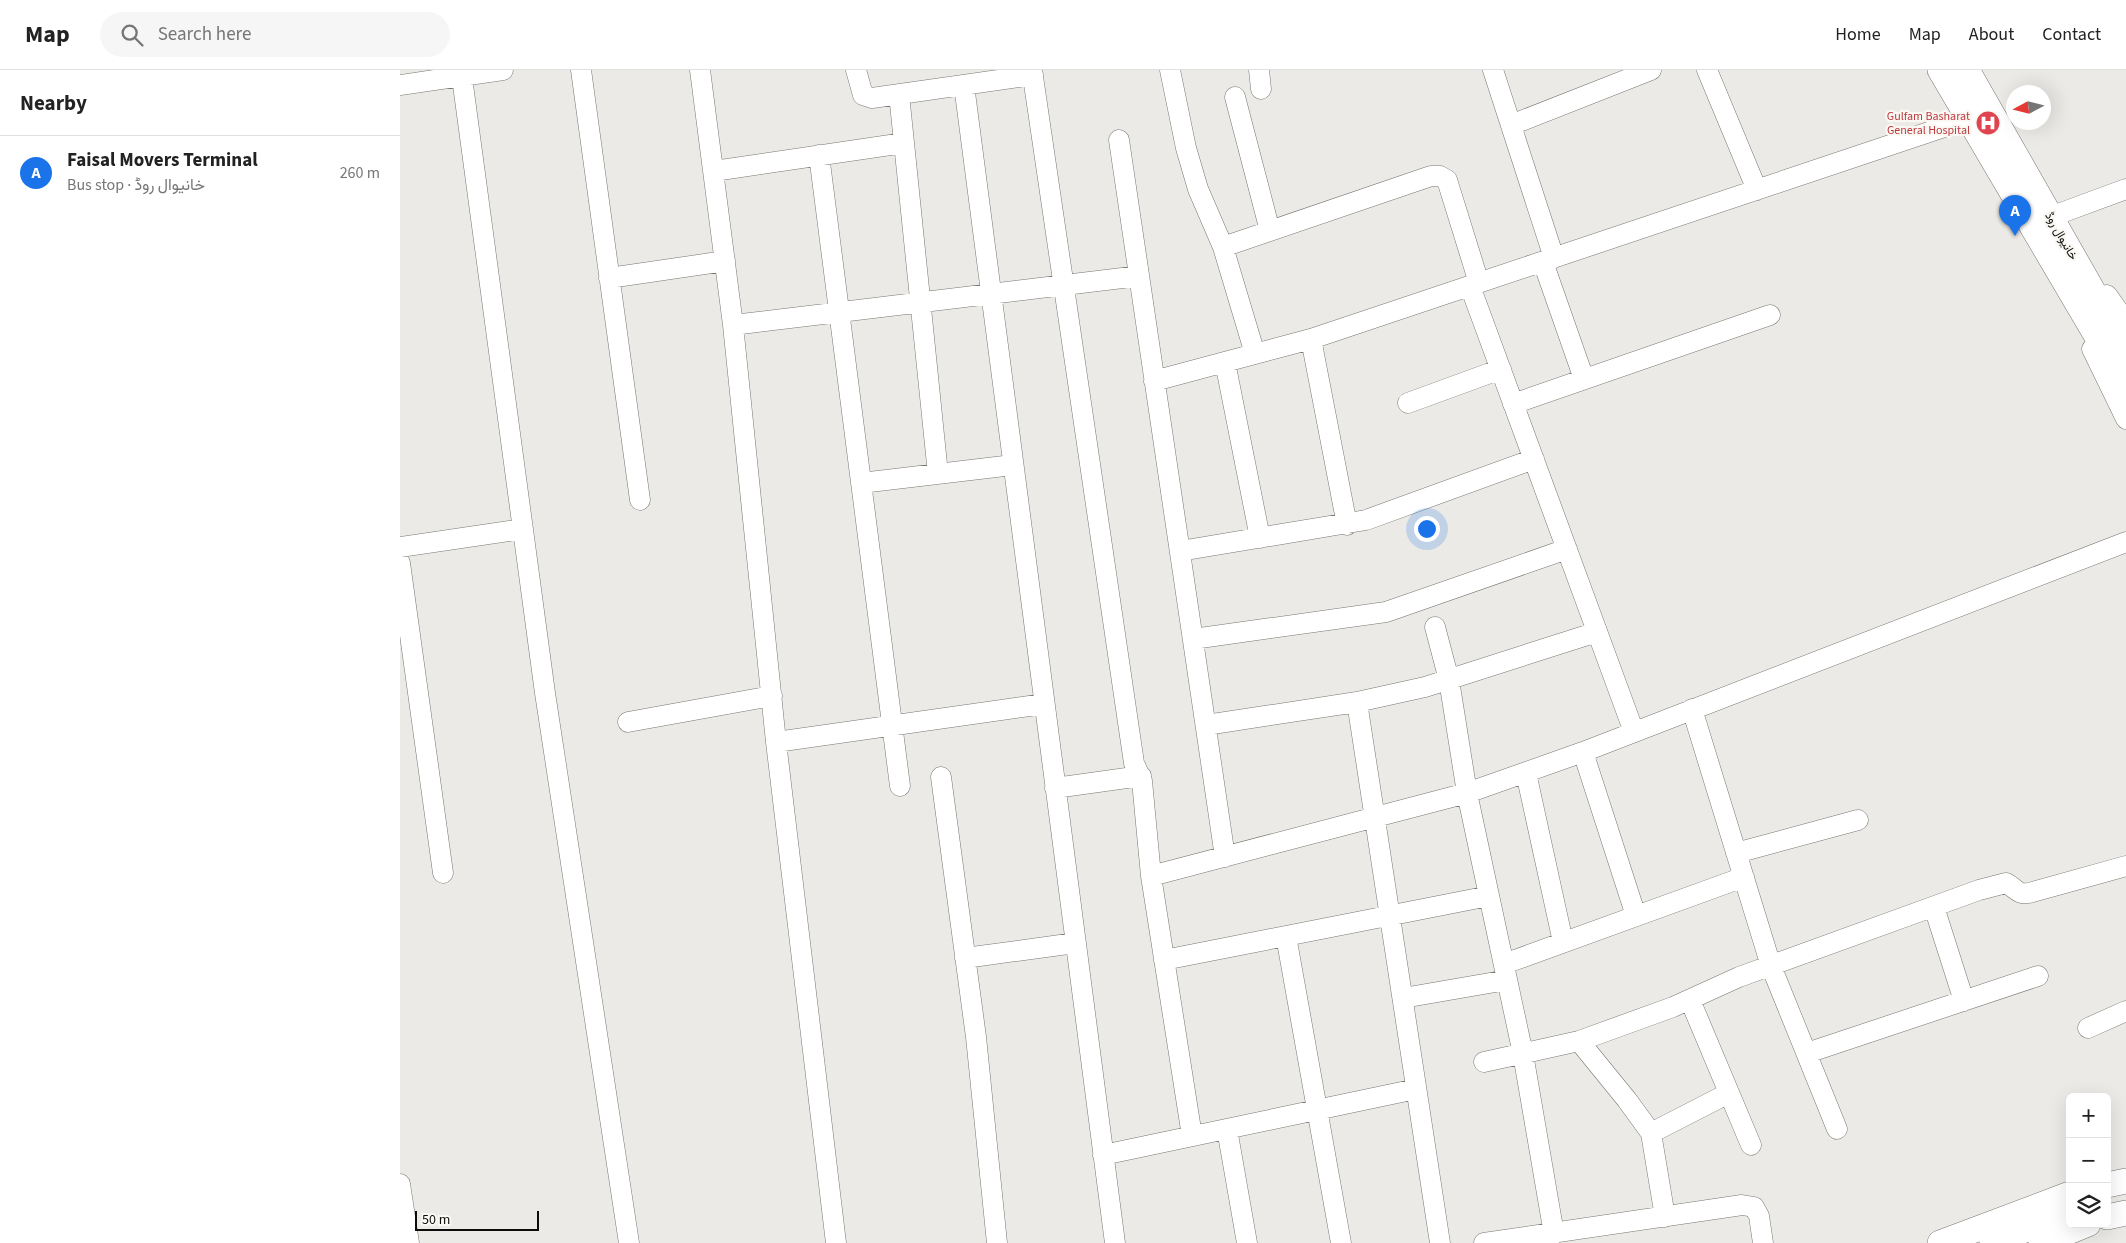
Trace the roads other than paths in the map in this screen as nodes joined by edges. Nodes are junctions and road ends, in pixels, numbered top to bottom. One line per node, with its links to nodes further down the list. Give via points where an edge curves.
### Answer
1 (503, 70): 12 (street)
2 (581, 70): 32 (street)
3 (700, 70): 23 (street)
4 (856, 70): 16 (street, via 863,95 872,98)
5 (1170, 70): 28 (street, via 1198,189)
6 (1493, 70): 19 (street)
7 (1651, 70): 13 (street)
8 (1707, 70): 25 (street)
9 (1940, 70): 18 (main road, خانیوال روڈ)
10 (1967, 70): 26 (main road, خانیوال روڈ)
11 (1033, 72): 15 (street); 33 (street)
12 (461, 73): 14 (street); 58 (street)
13 (1617, 76): 19 (street)
14 (400, 85)
15 (964, 85): 16 (street); 35 (street)
16 (899, 94): 21 (street)
17 (1234, 97): 27 (street)
18 (1968, 120): 25 (street); 26 (main road, خانیوال روڈ)
19 (1511, 124): 29 (street)
20 (1119, 140): 31 (street)
21 (904, 143): 22 (street); 36 (street)
22 (819, 155): 23 (street); 37 (street)
23 (714, 171): 30 (street)
24 (2126, 189): 26 (street)
25 (1756, 190): 29 (street)
26 (2043, 224): 39 (street); 42 (main road, خانیوال روڈ); 48 (main road, خانیوال روڈ); 51 (street, خانیوال روڈ)
27 (1270, 231): 28 (street); 34 (street, via 1431,176 1440,176 1447,180)
28 (1223, 246): 43 (street)
29 (1548, 260): 34 (street); 46 (street)
30 (725, 261): 32 (street); 40 (street)
31 (1139, 276): 33 (street); 47 (street)
32 (609, 278): 56 (street)
33 (1064, 284): 35 (street); 81 (street, via 1134,763)
34 (1474, 285): 41 (street); 45 (street)
35 (991, 293): 36 (street); 53 (street)
36 (920, 301): 37 (street); 54 (street)
37 (839, 311): 40 (street); 55 (street)
38 (1770, 315): 46 (street)
39 (2126, 322)
40 (733, 325): 70 (street)
41 (1311, 339): 43 (street); 57 (street)
42 (2126, 349)
43 (1255, 354): 44 (street)
44 (1226, 362): 47 (street); 59 (street)
45 (1501, 369): 49 (street); 50 (street)
46 (1584, 379): 50 (street)
47 (1154, 381): 63 (street)
48 (2126, 386)
49 (1408, 403)
50 (1513, 404): 52 (street)
51 (2126, 419)
52 (1534, 459): 57 (street); 62 (street)
53 (1013, 465): 54 (street); 72 (street)
54 (938, 474): 55 (street)
55 (862, 483): 76 (street)
56 (640, 500)
57 (1348, 525): 59 (street)
58 (523, 529): 61 (street); 137 (street)
59 (1260, 538): 63 (street)
60 (2126, 542): 73 (street)
61 (400, 547)
62 (1566, 549): 66 (street); 68 (street, via 1386,612)
63 (1180, 551): 68 (street)
64 (400, 563): 67 (street)
65 (1435, 627): 69 (street)
66 (1597, 632): 69 (street); 77 (street)
67 (405, 638): 91 (street)
68 (1193, 639): 75 (street)
69 (1450, 680): 71 (street); 85 (street)
70 (772, 696): 74 (street); 78 (street)
71 (1357, 702): 75 (street); 86 (street)
72 (1044, 704): 76 (street); 84 (street)
73 (1692, 709): 77 (street); 88 (street)
74 (628, 722)
75 (1206, 725): 89 (street)
76 (893, 726): 78 (street); 83 (street)
77 (1634, 732): 79 (street)
78 (776, 742): 138 (street)
79 (1583, 752): 80 (street); 97 (street)
80 (1526, 773): 85 (street); 99 (street)
81 (1141, 776): 84 (street); 92 (street)
82 (941, 777): 101 (street)
83 (900, 786)
84 (1055, 788): 100 (street)
85 (1467, 794): 86 (street); 94 (street)
86 (1375, 817): 89 (street); 96 (street)
87 (1858, 820): 88 (street)
88 (1736, 853): 93 (street)
89 (1225, 857): 92 (street)
90 (2126, 866): 95 (street, via 2022,894 2006,883)
91 (443, 873)
92 (1151, 876): 102 (street)
93 (1744, 877): 97 (street); 103 (street)
94 (1489, 896): 96 (street); 104 (street)
95 (1934, 906): 103 (street); 108 (street)
96 (1390, 916): 98 (street); 106 (street)
97 (1636, 916): 99 (street)
98 (1286, 936): 102 (street); 117 (street)
99 (1563, 942): 104 (street)
100 (1076, 943): 101 (street); 123 (street)
101 (965, 958): 139 (street)
102 (1164, 960): 121 (street)
103 (1771, 966): 107 (street); 112 (street)
104 (1505, 972): 106 (street); 113 (street)
105 (2038, 976): 108 (street)
106 (1403, 998): 115 (street)
107 (1690, 1000): 111 (street); 116 (street)
108 (1964, 1001): 112 (street)
109 (2126, 1012): 110 (street)
110 (2088, 1028)
111 (1579, 1041): 113 (street); 120 (street)
112 (1806, 1053): 119 (street)
113 (1523, 1054): 114 (street); 135 (street)
114 (1484, 1062)
115 (1416, 1089): 117 (street); 143 (street)
116 (1729, 1093): 120 (street); 122 (street)
117 (1317, 1110): 118 (street); 142 (street)
118 (1227, 1129): 121 (street); 141 (street)
119 (1837, 1129)
120 (1651, 1134): 133 (street)
121 (1192, 1136): 123 (street)
122 (1751, 1146)
123 (1103, 1155): 140 (street)
124 (2126, 1181): 126 (main road)
125 (400, 1184): 136 (street)
126 (2111, 1184)
127 (2066, 1196): 146 (main road)
128 (2126, 1199): 129 (main road)
129 (2111, 1202)
130 (2126, 1213): 132 (main road)
131 (2066, 1214): 147 (main road)
132 (2111, 1216)
133 (1665, 1217): 135 (street); 145 (street, via 1742,1205 1754,1207 1759,1216)
134 (2078, 1228): 148 (main road)
135 (1554, 1234): 144 (street)
136 (409, 1243)
137 (629, 1243)
138 (836, 1243)
139 (997, 1243)
140 (1115, 1243)
141 (1246, 1243)
142 (1341, 1243)
143 (1440, 1243)
144 (1484, 1243)
145 (1763, 1243)
146 (1940, 1243)
147 (1992, 1243)
148 (2041, 1243)

